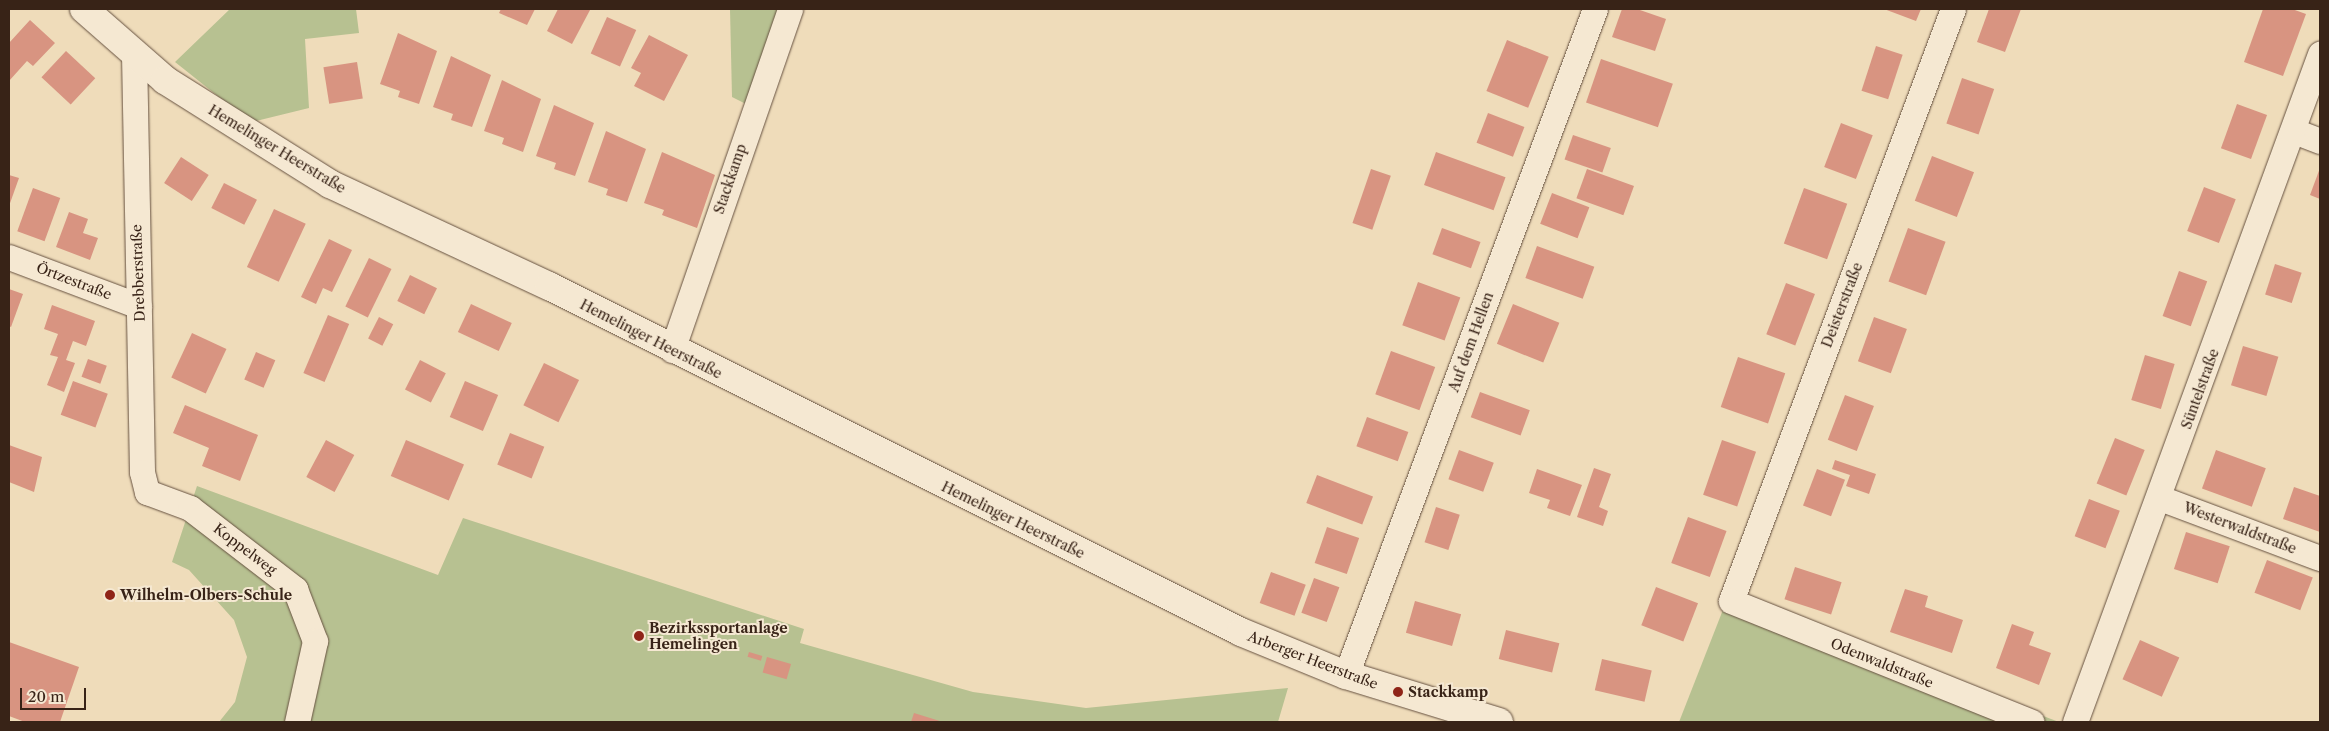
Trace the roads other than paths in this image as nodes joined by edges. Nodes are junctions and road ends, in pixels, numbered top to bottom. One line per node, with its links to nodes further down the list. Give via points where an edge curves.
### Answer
1 (84, 9): 5 (main road, Hemelinger Heerstraße)
2 (790, 9): 11 (street, Stackkamp)
3 (1595, 9): 17 (street, Auf dem Hellen)
4 (1953, 9): 15 (street, Deisterstraße)
5 (134, 54): 10 (street, Drebberstraße); 11 (main road, Hemelinger Heerstraße, via 165,80 330,184 549,286)
6 (2320, 54): 7 (street, Süntelstraße)
7 (2294, 131): 8 (street); 13 (street, Süntelstraße)
8 (2320, 141)
9 (9, 257): 10 (street, Örtzestraße)
10 (139, 306): 12 (street, Drebberstraße, via 142,472)
11 (672, 350): 16 (main road, Hemelinger Heerstraße)
12 (147, 492): 18 (street, Koppelweg, via 190,508 295,589 315,641)
13 (2160, 498): 14 (street, Westerwaldstraße); 21 (street, Süntelstraße)
14 (2320, 558)
15 (1731, 601): 20 (street, Odenwaldstraße)
16 (1241, 632): 17 (main road, Arberger Heerstraße)
17 (1346, 675): 19 (main road, Arberger Heerstraße)
18 (297, 722)
19 (1499, 722)
20 (2032, 722)
21 (2075, 722)

